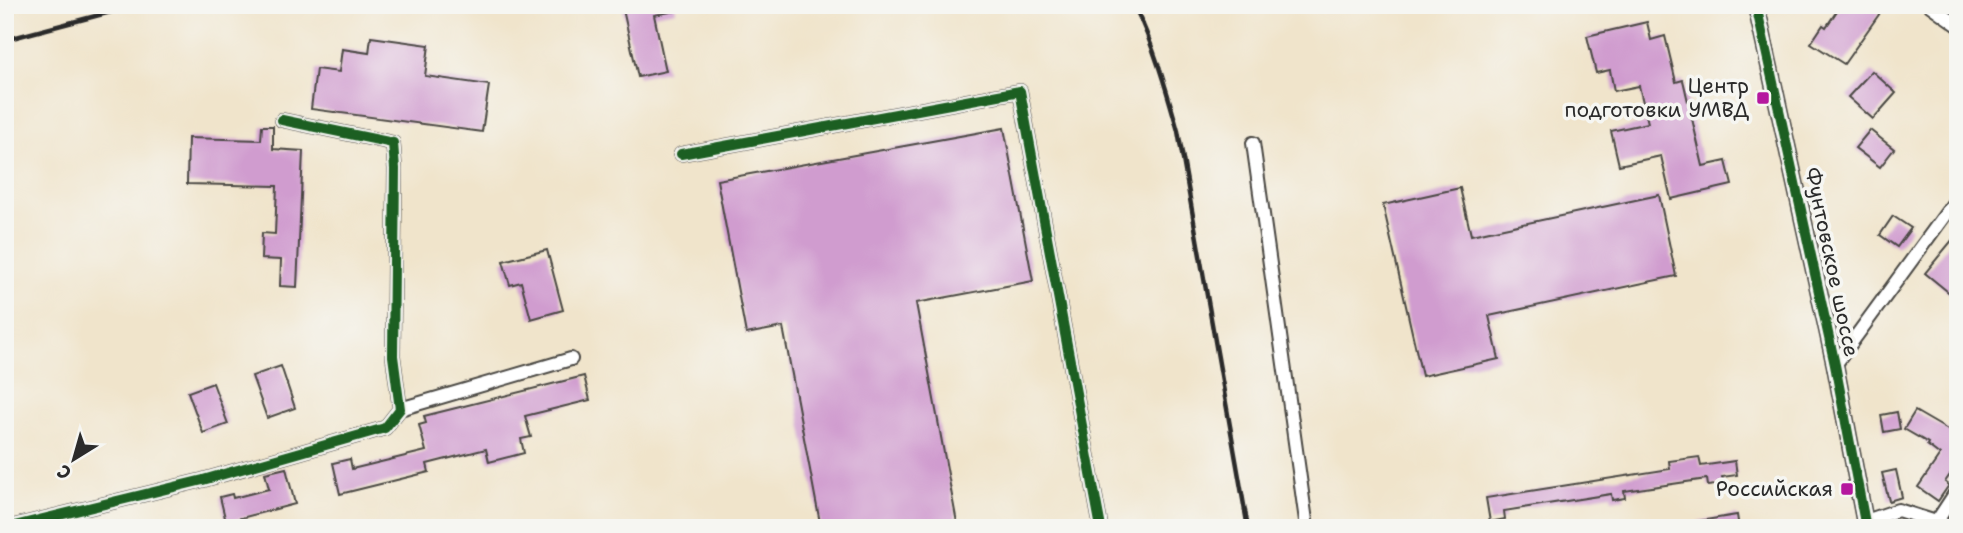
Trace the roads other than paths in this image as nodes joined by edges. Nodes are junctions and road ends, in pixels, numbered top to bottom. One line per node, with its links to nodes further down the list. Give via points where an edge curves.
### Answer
1 (1756, 5): 9 (street, Фунтовское шоссе)
2 (1930, 5): 3 (street)
3 (1958, 25)
4 (282, 120): 10 (street, via 393,143 393,356)
5 (1253, 143): 16 (street)
6 (681, 154): 15 (street, via 1020,91)
7 (1958, 197): 9 (street)
8 (571, 359): 10 (street)
9 (1835, 365): 13 (street, Фунтовское шоссе)
10 (400, 409): 14 (street, via 386,428 203,480)
11 (1958, 489): 12 (street)
12 (1937, 521): 13 (street, via 1898,510); 17 (street)
13 (1866, 524)
14 (6, 528)
15 (1101, 528)
16 (1307, 528)
17 (1955, 528)

